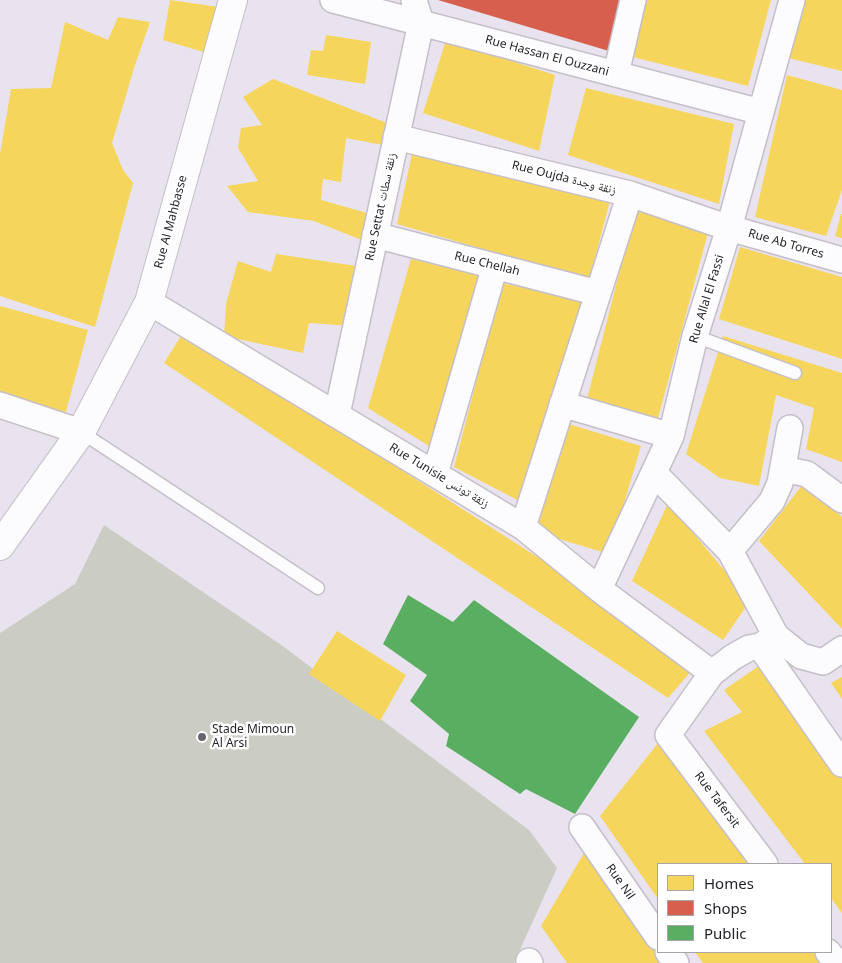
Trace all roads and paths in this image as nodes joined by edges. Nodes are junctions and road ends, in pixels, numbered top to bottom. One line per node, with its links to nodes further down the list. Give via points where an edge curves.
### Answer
1 (233, 0): 15 (street, Rue Al Mahbasse)
2 (333, 0): 5 (street, Rue Hassan El Ouzzani)
3 (633, 0): 6 (street)
4 (792, 0): 7 (street, Rue Allal El Fassi)
5 (417, 12): 6 (street, Rue Hassan El Ouzzani); 8 (street, Rue Settat زنقة سطات)
6 (616, 74): 7 (street, Rue Hassan El Ouzzani)
7 (761, 112): 10 (street, Rue Allal El Fassi)
8 (396, 137): 9 (street, Rue Oujda زنقة وجدة); 11 (street, Rue Settat زنقة سطات)
9 (630, 194): 10 (street, Rue Oujda زنقة وجدة); 14 (street)
10 (729, 228): 12 (street, Rue Ab Torres); 16 (street, Rue Allal El Fassi)
11 (375, 235): 13 (street, Rue Chellah); 20 (street, Rue Settat زنقة سطات)
12 (842, 260)
13 (495, 266): 14 (street, Rue Chellah); 25 (street)
14 (598, 293): 18 (street)
15 (149, 302): 20 (street, Rue Tunisie زنقة تونس); 22 (street, Rue Al Mahbasse)
16 (695, 336): 17 (lane); 23 (street, Rue Allal El Fassi)
17 (796, 373)
18 (562, 404): 23 (street); 28 (street)
19 (0, 406): 22 (street)
20 (337, 414): 25 (street, Rue Tunisie زنقة تونس)
21 (790, 428): 24 (street)
22 (81, 432): 29 (street, Rue Al Mahbasse); 31 (lane)
23 (671, 436): 26 (street, Rue Allal El Fassi)
24 (783, 469): 27 (street, via 807,474); 30 (street, via 772,501)
25 (434, 474): 28 (street, Rue Tunisie زنقة تونس)
26 (655, 474): 30 (street); 32 (street, Rue Allal El Fassi)
27 (842, 500)
28 (523, 527): 32 (street, Rue Tunisie زنقة تونس)
29 (0, 546)
30 (730, 551): 33 (street)
31 (318, 588)
32 (599, 588): 35 (street, Rue Tunisie زنقة تونس)
33 (768, 641): 34 (street, via 822,662); 35 (street, via 733,657); 36 (street)
34 (842, 649)
35 (712, 673): 38 (street, Rue Tafersit, via 668,735)
36 (842, 764)
37 (582, 827): 39 (street, Rue Nil)
38 (765, 863)
39 (657, 935)

